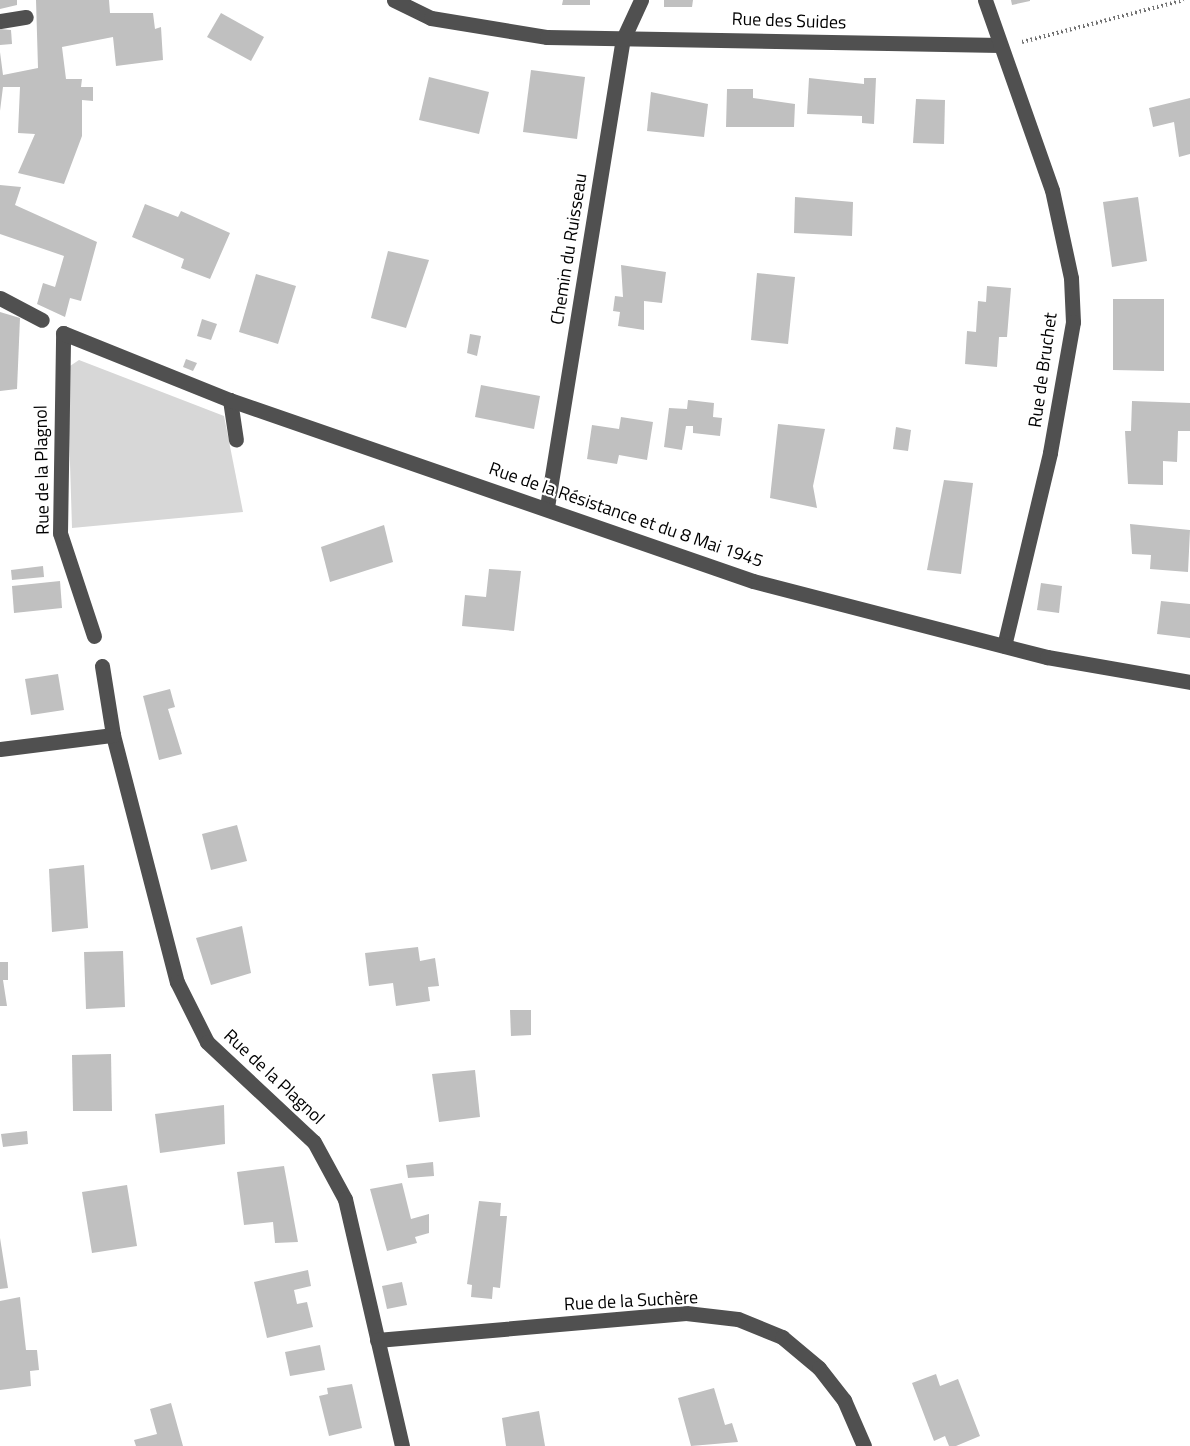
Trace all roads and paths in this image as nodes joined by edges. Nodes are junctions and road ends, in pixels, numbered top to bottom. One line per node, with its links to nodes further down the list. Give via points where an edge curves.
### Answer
1 (394, 0): 7 (street, Rue des Suides, via 431,18 547,37)
2 (641, 0): 7 (street, Chemin du Ruisseau)
3 (986, 0): 8 (street, Rue de Bruchet)
4 (1184, 0): 8 (path)
5 (26, 17): 6 (street)
6 (0, 21)
7 (623, 39): 8 (street, Rue des Suides); 14 (street, Chemin du Ruisseau)
8 (1000, 45): 16 (street, Rue de Bruchet, via 1012,67 1052,190 1071,278 1073,322 1050,453)
9 (0, 298): 10 (street)
10 (42, 320)
11 (63, 333): 12 (street, Rue de la Résistance et du 8 Mai 1945); 15 (street, Rue de la Plagnol, via 60,533)
12 (230, 400): 13 (street); 14 (street, Rue de la Résistance et du 8 Mai 1945)
13 (236, 440)
14 (547, 507): 16 (street, Rue de la Résistance et du 8 Mai 1945, via 753,581)
15 (94, 636)
16 (1004, 646): 18 (street, Rue de la Résistance et du 8 Mai 1945)
17 (102, 666): 19 (street, Rue de la Plagnol)
18 (1190, 682)
19 (113, 735): 20 (street); 21 (street, Rue de la Plagnol, via 177,982 207,1042 319,1152 345,1198)
20 (0, 749)
21 (377, 1340): 22 (street, Rue de la Plagnol); 23 (street, Rue de la Suchère, via 686,1313 738,1319 782,1336 819,1368 844,1400)
22 (402, 1446)
23 (864, 1446)

